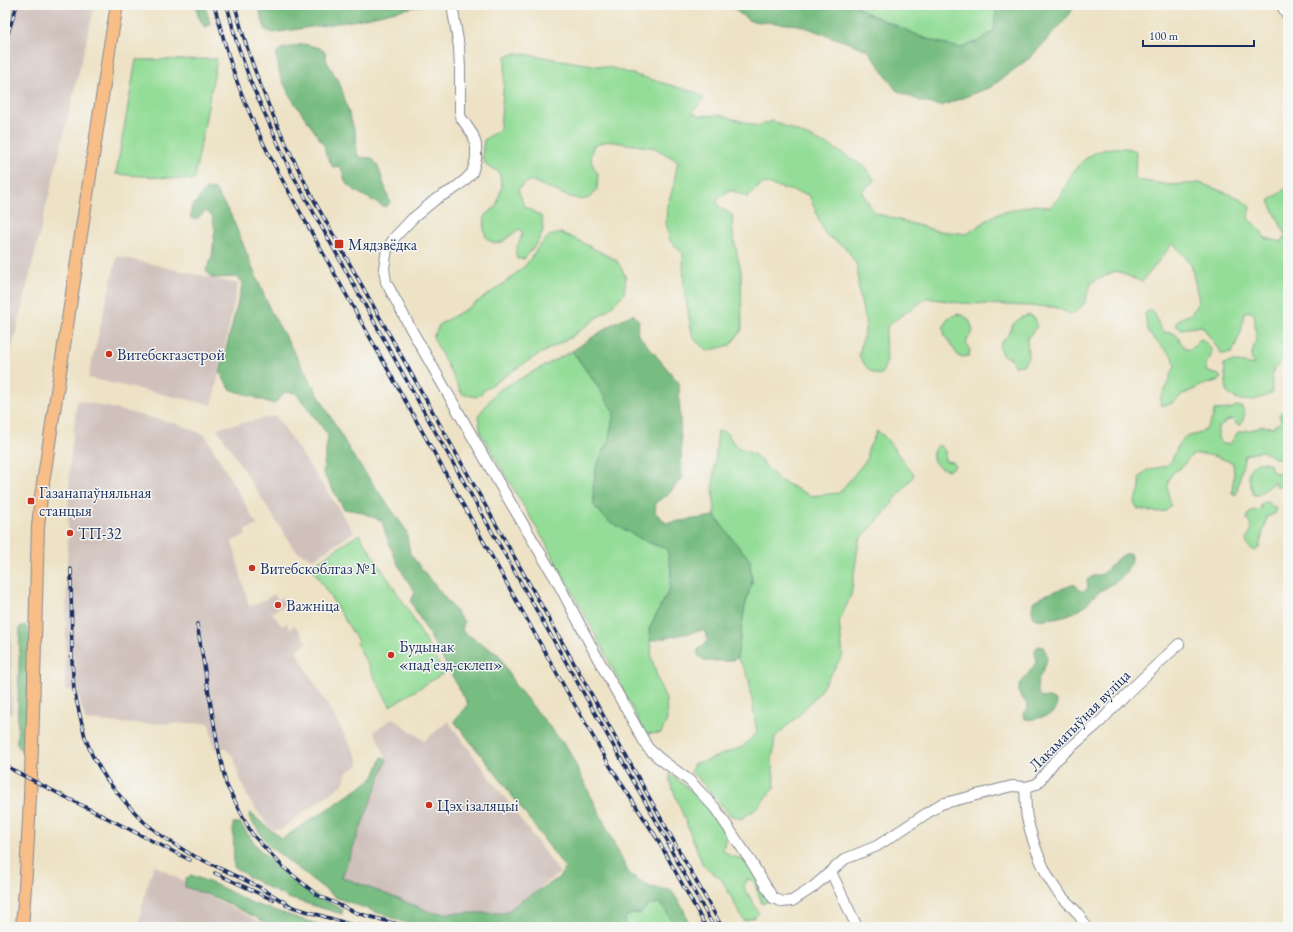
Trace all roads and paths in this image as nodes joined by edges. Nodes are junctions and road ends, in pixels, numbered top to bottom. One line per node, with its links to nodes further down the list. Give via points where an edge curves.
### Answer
1 (117, 5): 8 (main road, via 41,496 27,868)
2 (452, 5): 7 (street, via 459,47 460,116 473,135 476,159 472,173 464,181 412,218 395,237 387,249 384,268 386,282 500,485 557,580 648,748 690,781 715,808 773,898 783,902 792,901)
3 (1281, 5): 4 (street)
4 (1288, 16)
5 (1179, 644): 6 (street, Лакаматыўная вуліца, via 1100,722 1054,762 1037,784)
6 (1025, 787): 7 (street, via 1012,786 940,804 877,846 845,859); 10 (street, Лакаматыўная вуліца, via 1027,816 1036,849 1049,879 1083,919)
7 (831, 872): 9 (street)
8 (22, 927)
9 (857, 927)
10 (1086, 927)

